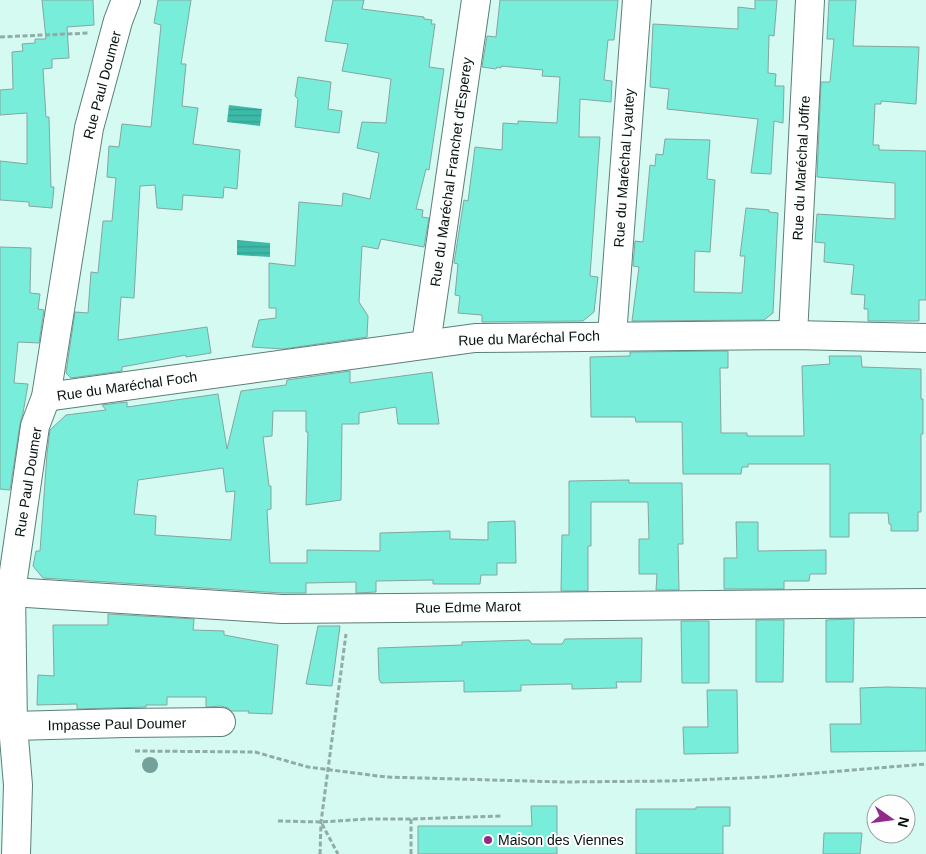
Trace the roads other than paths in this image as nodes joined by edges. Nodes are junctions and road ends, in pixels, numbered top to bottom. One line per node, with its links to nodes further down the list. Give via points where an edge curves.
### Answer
1 (126, 0): 9 (street, Rue Paul Doumer, via 89,128)
2 (476, 0): 8 (street, Rue du Maréchal Franchet d'Esperey)
3 (637, 0): 6 (street, Rue du Maréchal Lyautey)
4 (810, 0): 5 (street, Rue du Maréchal Joffre)
5 (793, 335): 6 (street, Rue du Maréchal Foch); 7 (street, Rue du Maréchal Foch)
6 (612, 336): 8 (street, Rue du Maréchal Foch, via 475,338)
7 (926, 338)
8 (426, 344): 9 (street, Rue du Maréchal Foch)
9 (46, 397): 10 (street, Rue Paul Doumer, via 35,426)
10 (11, 592): 11 (street, Rue Edme Marot, via 282,609); 13 (street, Rue Paul Doumer)
11 (926, 603)
12 (221, 722): 13 (street, Impasse Paul Doumer)
13 (14, 726): 14 (street, Rue Paul Doumer, via 18,785)
14 (16, 854)

